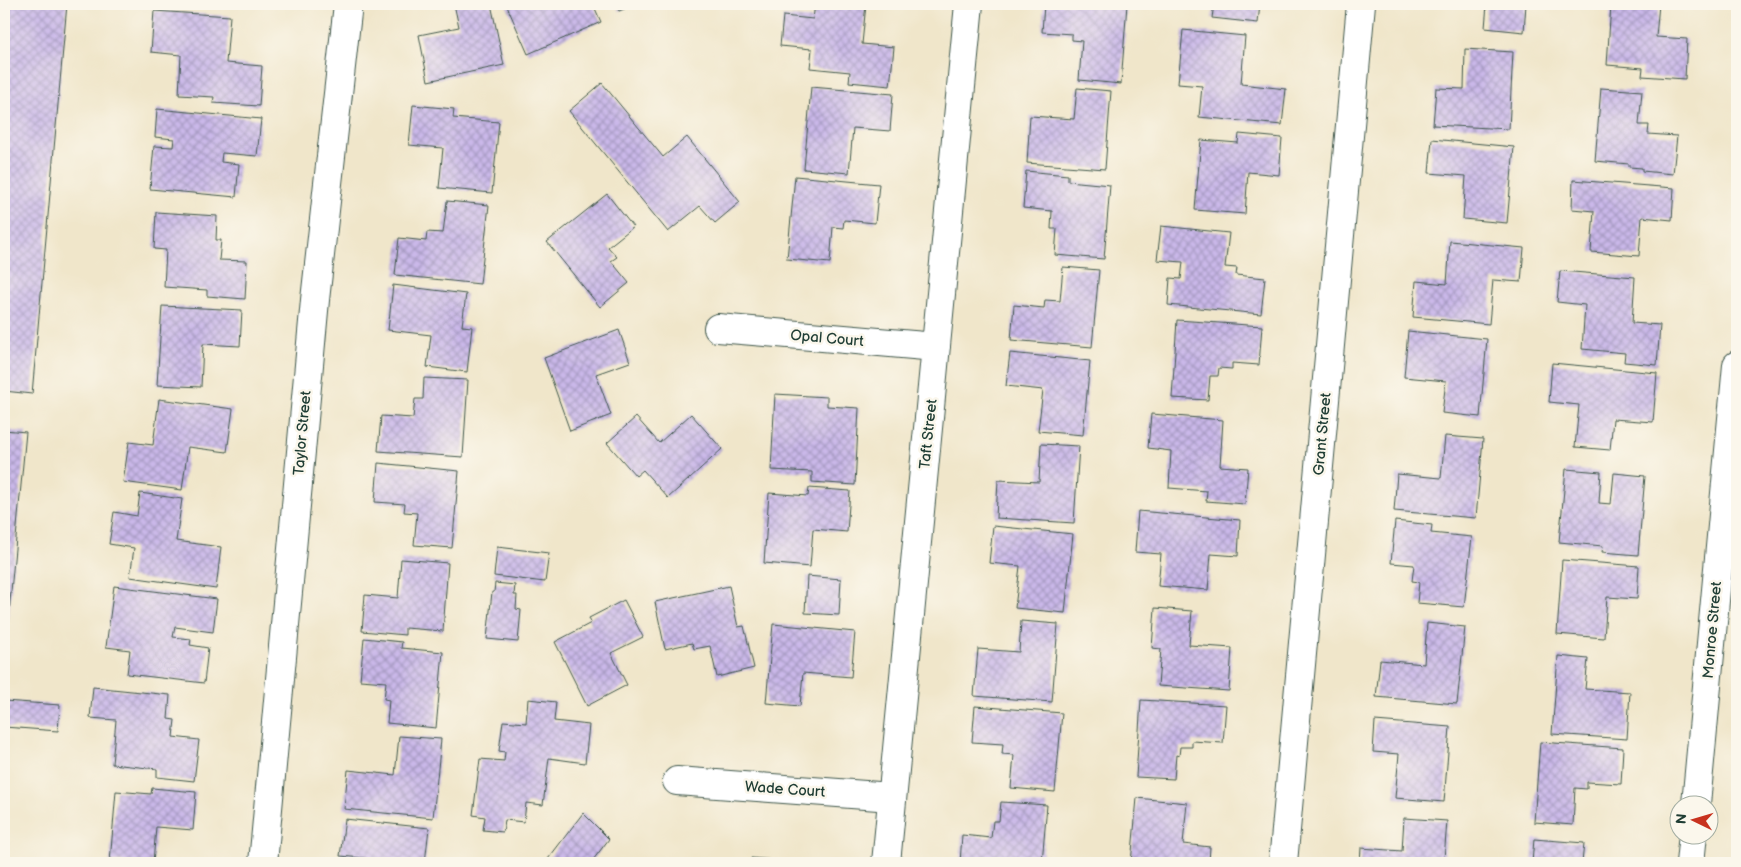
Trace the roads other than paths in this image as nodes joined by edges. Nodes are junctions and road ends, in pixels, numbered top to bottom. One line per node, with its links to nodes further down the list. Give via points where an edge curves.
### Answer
1 (348, 4): 11 (street, Taylor Street, via 315,300)
2 (969, 4): 5 (street, Taft Street)
3 (1361, 4): 13 (street, Grant Street)
4 (718, 328): 5 (street, Opal Court)
5 (936, 347): 9 (street, Taft Street)
6 (1737, 365): 8 (street, Monroe Street)
7 (677, 780): 9 (street, Wade Court)
8 (1697, 794)
9 (892, 797): 12 (street, Taft Street)
10 (1692, 844): 14 (street)
11 (262, 863)
12 (886, 863)
13 (1283, 863)
14 (1690, 863)

